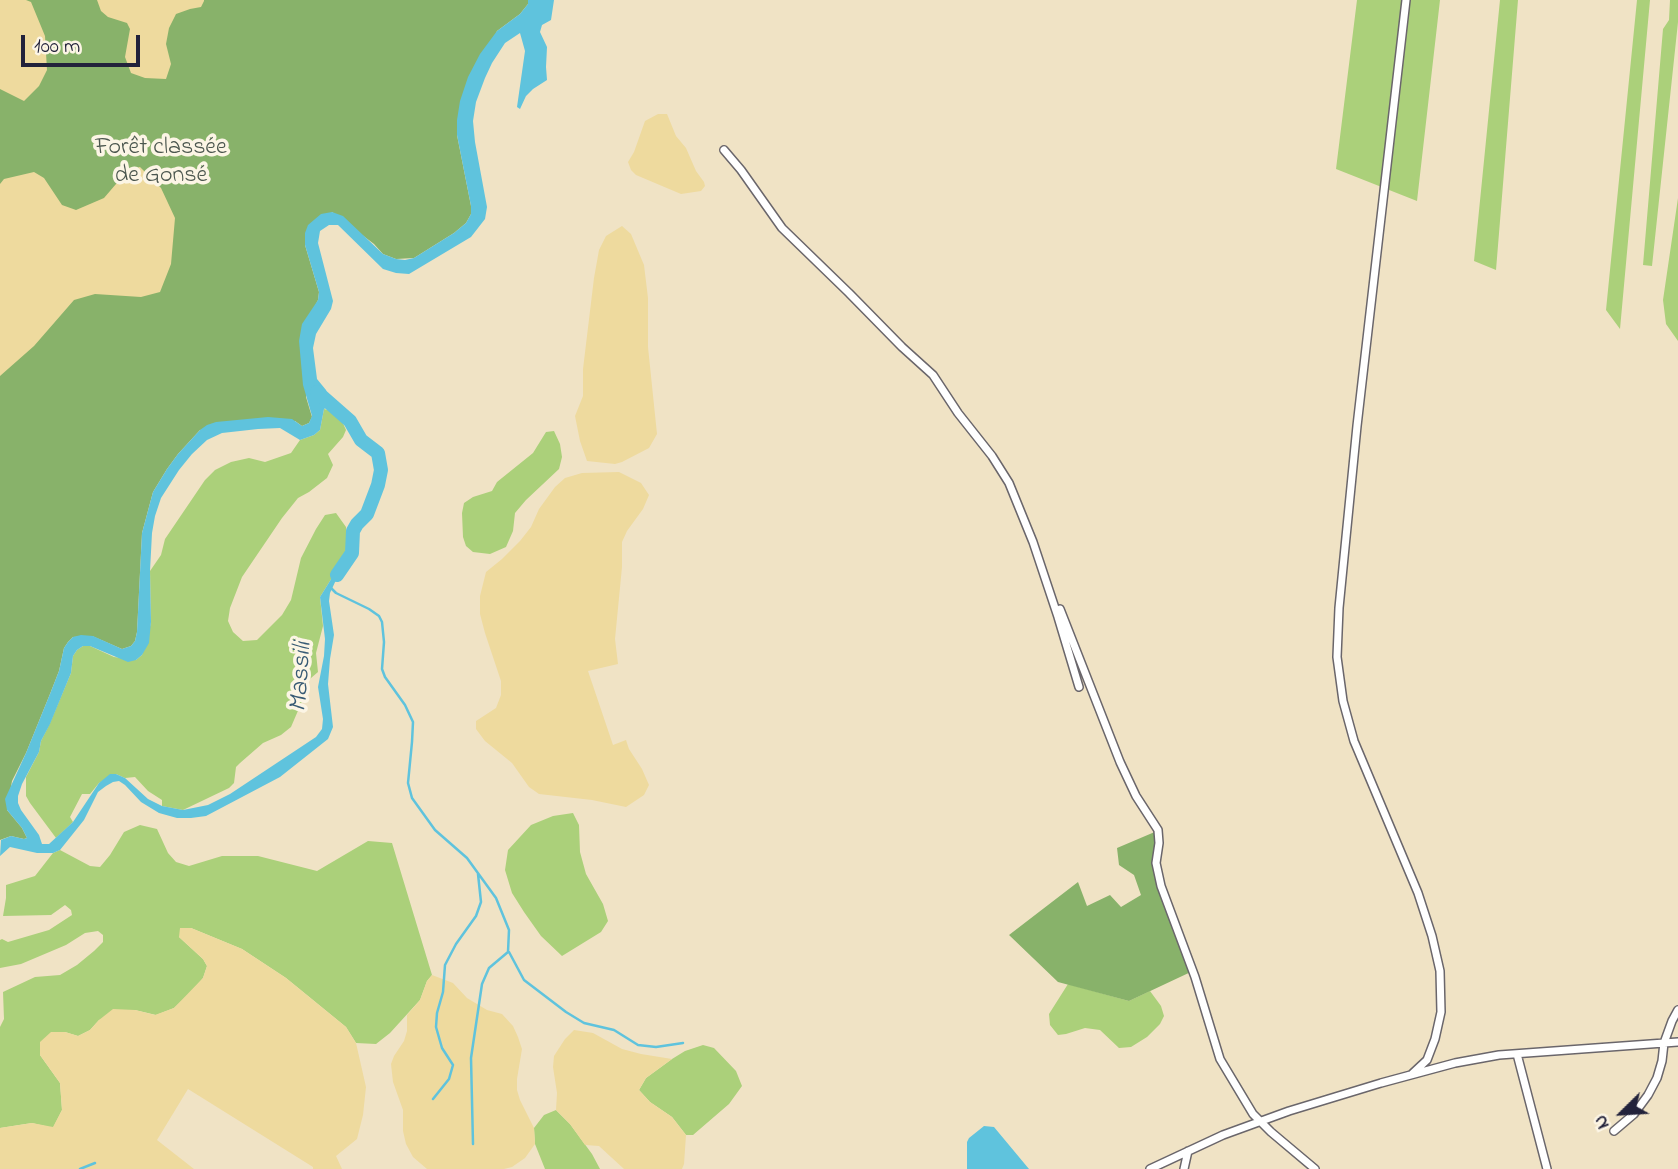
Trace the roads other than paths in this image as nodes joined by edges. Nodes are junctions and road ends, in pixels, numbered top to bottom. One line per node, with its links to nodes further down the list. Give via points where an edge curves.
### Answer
1 (1406, 0): 9 (street, via 1357,426 1337,657 1354,741 1418,893 1440,971 1441,1013 1435,1039 1427,1060)
2 (724, 150): 4 (street, via 782,229 933,375 992,456 1033,542)
3 (1060, 608): 10 (street, via 1120,762 1158,830 1156,863 1161,886 1220,1059)
4 (1079, 687)
5 (1678, 1010): 7 (street)
6 (1678, 1042): 7 (street)
7 (1664, 1043): 8 (street); 11 (street, via 1657,1078 1648,1095)
8 (1517, 1054): 9 (street, via 1455,1062); 16 (street)
9 (1412, 1074): 10 (street)
10 (1262, 1122): 12 (street); 15 (street)
11 (1614, 1131)
12 (1188, 1152): 13 (street); 14 (street)
13 (1150, 1169)
14 (1184, 1169)
15 (1315, 1169)
16 (1546, 1169)

